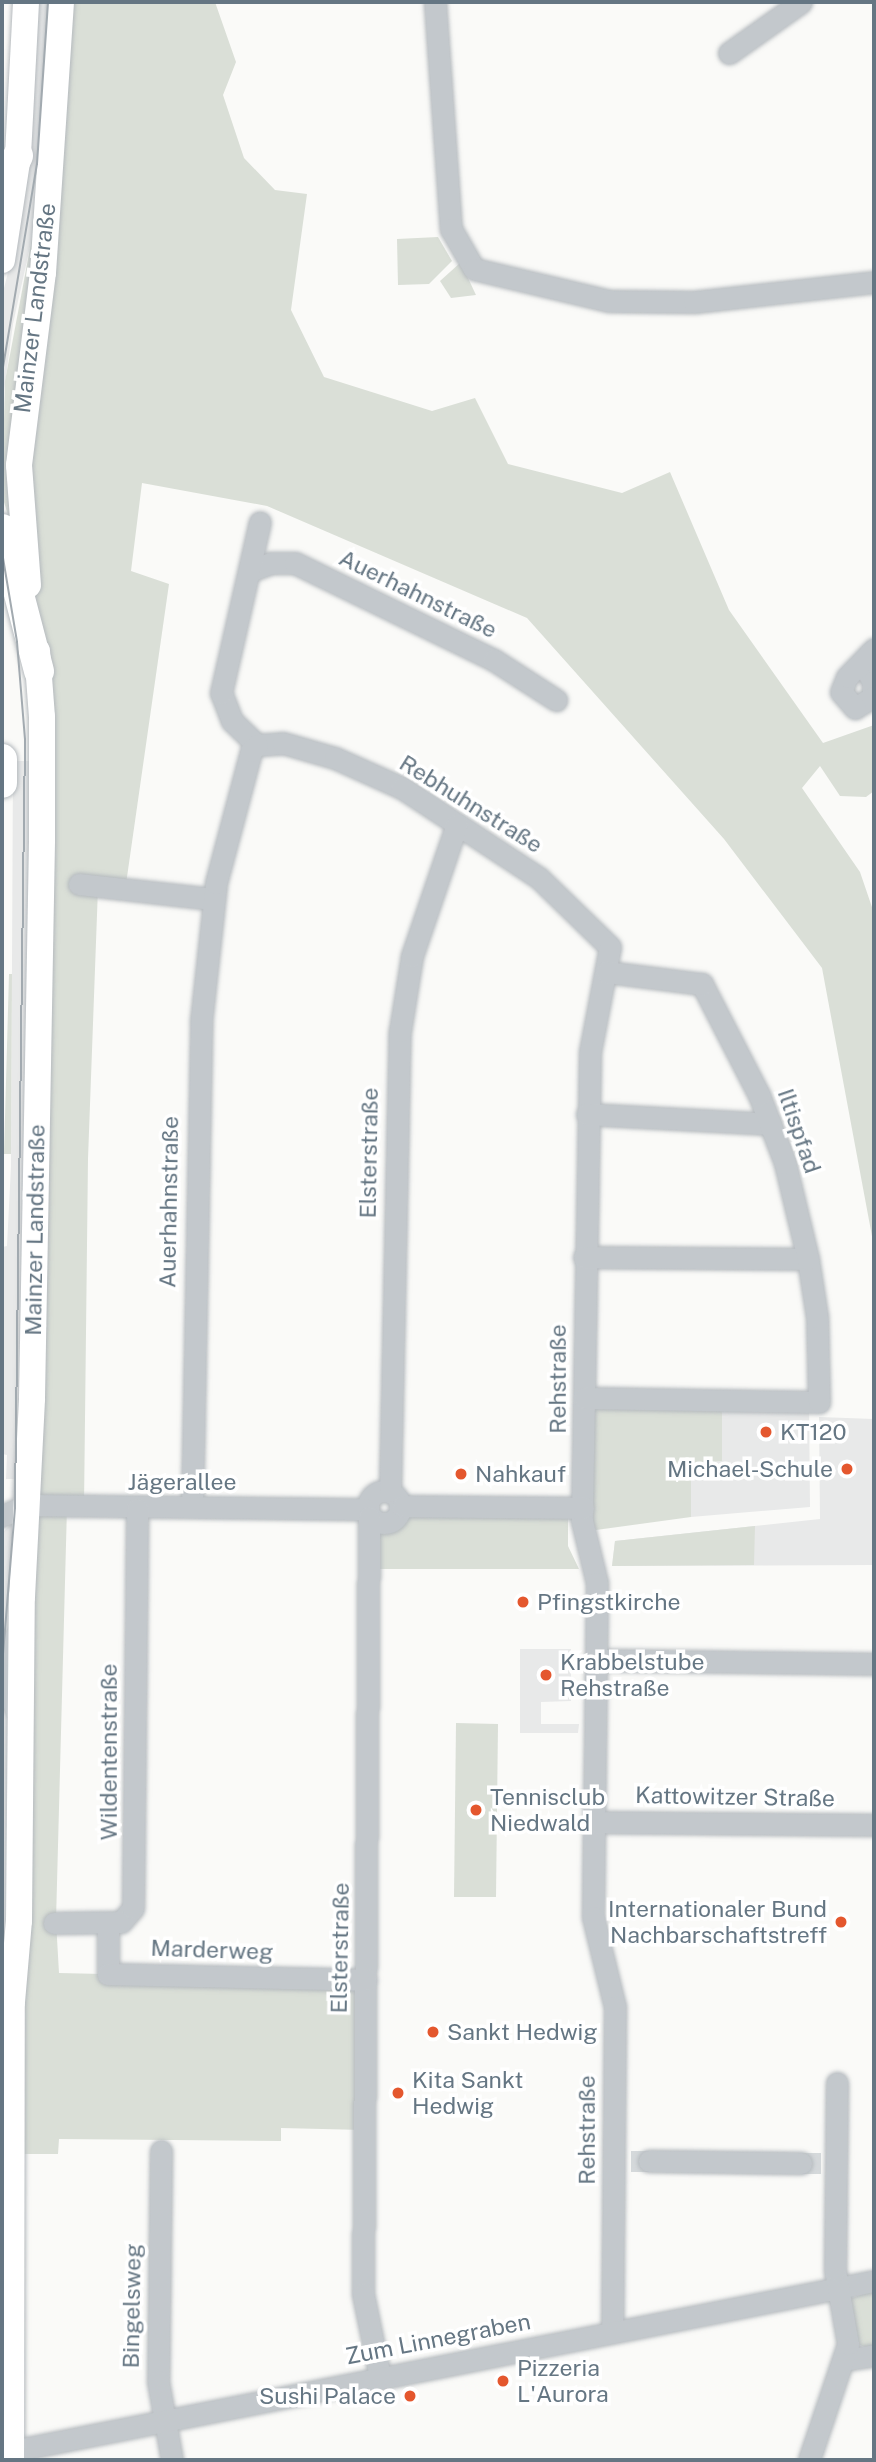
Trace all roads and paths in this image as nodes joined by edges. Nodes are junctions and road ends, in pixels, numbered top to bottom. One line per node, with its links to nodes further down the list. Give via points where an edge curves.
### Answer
1 (26, 2): 6 (main road, Mainzer Landstraße)
2 (435, 2): 9 (street, via 451,229 458,249 474,269 609,301 694,302)
3 (802, 2): 5 (street)
4 (61, 7): 13 (main road, Mainzer Landstraße, via 43,273 19,465 23,548)
5 (729, 53)
6 (18, 155): 7 (highway); 8 (main road, Mainzer Landstraße)
7 (2, 190)
8 (2, 260)
9 (874, 282)
10 (260, 522): 12 (street)
11 (2, 529): 13 (highway)
12 (250, 571): 14 (street, Auerhahnstraße, via 271,563 295,564 494,660); 15 (street, via 221,693 232,721)
13 (39, 671): 28 (main road, Mainzer Landstraße, via 41,853)
14 (556, 701)
15 (257, 745): 18 (street, Rebhuhnstraße, via 283,743 335,758 402,788); 20 (street, Auerhahnstraße, via 251,751 234,808)
16 (2, 759): 17 (highway)
17 (2, 783)
18 (457, 824): 21 (street, Rebhuhnstraße, via 539,878 605,939 610,955); 27 (street, Elsterstraße, via 412,956 400,1031)
19 (79, 884): 20 (street)
20 (213, 899): 29 (street, Auerhahnstraße, via 197,1103)
21 (607, 972): 22 (street, Rehstraße, via 590,1052); 23 (street, Iltispfad, via 702,984)
22 (587, 1114): 23 (street); 24 (street, Rehstraße)
23 (771, 1124): 25 (street, Iltispfad)
24 (584, 1257): 25 (street); 26 (street, Rehstraße)
25 (808, 1259): 26 (street, Iltispfad, via 817,1318 819,1402)
26 (585, 1398): 30 (street, Rehstraße)
27 (396, 1499): 30 (street); 32 (street, via 376,1493)
28 (27, 1505): 31 (street, Jägerallee); 33 (street, Jägerallee); 34 (main road, Mainzer Landstraße)
29 (192, 1507): 31 (street, Jägerallee); 32 (street, Jägerallee)
30 (583, 1508): 36 (street, Rehstraße, via 585,1541 597,1583)
31 (137, 1509): 43 (street, Wildentenstraße, via 133,1908 121,1922)
32 (367, 1513): 44 (street, Elsterstraße)
33 (2, 1516)
34 (21, 1628): 35 (street); 39 (main road, Mainzer Landstraße)
35 (2, 1657)
36 (597, 1660): 37 (street); 40 (street, Rehstraße)
37 (874, 1664)
38 (2, 1674): 39 (street, via 12,1693)
39 (22, 1736): 56 (main road, Mainzer Landstraße, via 12,2053)
40 (595, 1822): 41 (street, Kattowitzer Straße); 47 (street, Rehstraße, via 593,1917 615,2007)
41 (874, 1825)
42 (54, 1923): 43 (street)
43 (108, 1923): 44 (street, Marderweg, via 108,1974)
44 (366, 1980): 54 (street, Elsterstraße, via 363,2294)
45 (837, 2084): 48 (street)
46 (160, 2151): 55 (street, Bingelsweg, via 158,2381)
47 (631, 2161): 48 (street); 51 (street, Rehstraße)
48 (820, 2163): 50 (street)
49 (874, 2281): 50 (street, Zum Linnegraben)
50 (838, 2287): 51 (street, Zum Linnegraben); 53 (street, via 848,2344)
51 (612, 2330): 54 (street, Zum Linnegraben)
52 (874, 2355): 53 (street)
53 (844, 2360): 58 (street)
54 (380, 2377): 55 (street, Zum Linnegraben)
55 (163, 2421): 56 (street, Zum Linnegraben); 57 (street, Bingelsweg)
56 (8, 2455)
57 (172, 2460)
58 (809, 2460)

